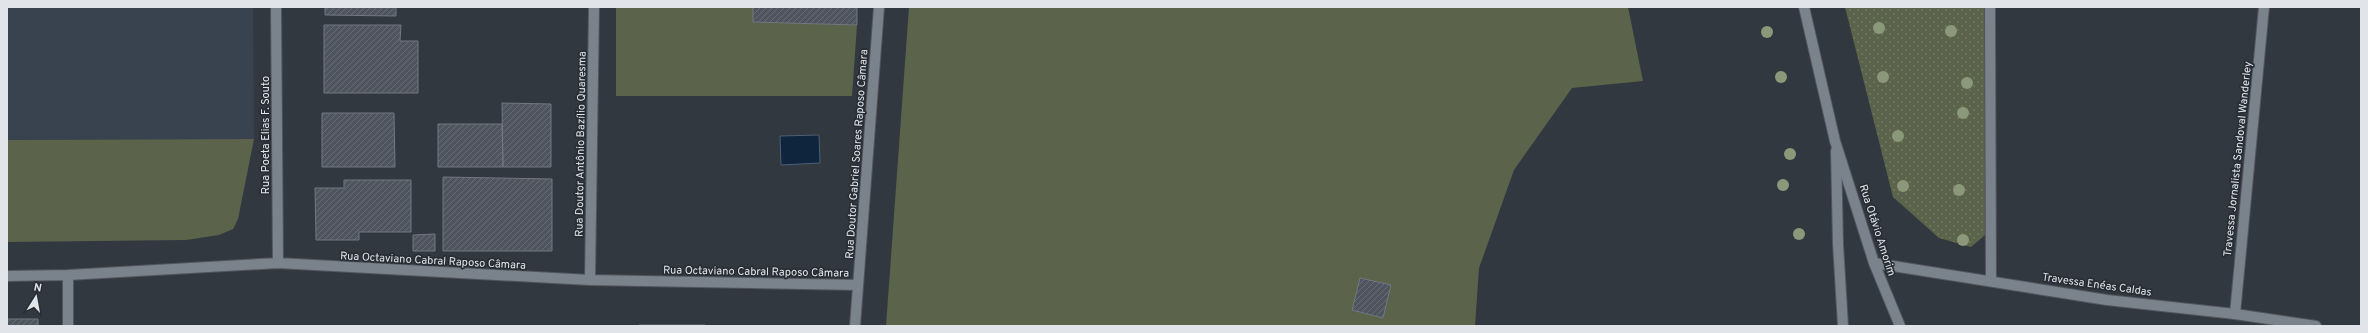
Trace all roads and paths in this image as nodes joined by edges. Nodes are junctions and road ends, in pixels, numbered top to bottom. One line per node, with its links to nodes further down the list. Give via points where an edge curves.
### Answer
1 (276, 7): 8 (street, Rua Poeta Elias F. Souto)
2 (594, 7): 12 (street, Rua Doutor Antônio Bazílio Quaresma)
3 (879, 7): 14 (street, Rua Doutor Gabriel Soares Raposo Câmara)
4 (1804, 7): 7 (street, Rua Otávio Amorim)
5 (1990, 7): 13 (street)
6 (2264, 7): 15 (street, Travessa Jornalista Sandoval Wanderley)
7 (1835, 141): 9 (street, Rua Otávio Amorim); 18 (street, Rua Otávio Amorim, via 1836,217)
8 (278, 263): 10 (street, Rua Octaviano Cabral Raposo Câmara); 12 (street, Rua Octaviano Cabral Raposo Câmara)
9 (1874, 263): 13 (street, Travessa Enéas Caldas); 19 (street, Rua Otávio Amorim)
10 (68, 275): 11 (street, Rua Octaviano Cabral Raposo Câmara); 16 (street)
11 (7, 276)
12 (590, 280): 14 (street, Rua Octaviano Cabral Raposo Câmara)
13 (1991, 280): 15 (street, Travessa Enéas Caldas, via 2107,300)
14 (858, 285): 17 (street, Rua Doutor Gabriel Soares Raposo Câmara)
15 (2235, 314): 20 (street, Travessa Enéas Caldas)
16 (68, 326)
17 (855, 326)
18 (1843, 326)
19 (1900, 326)
20 (2316, 326)

